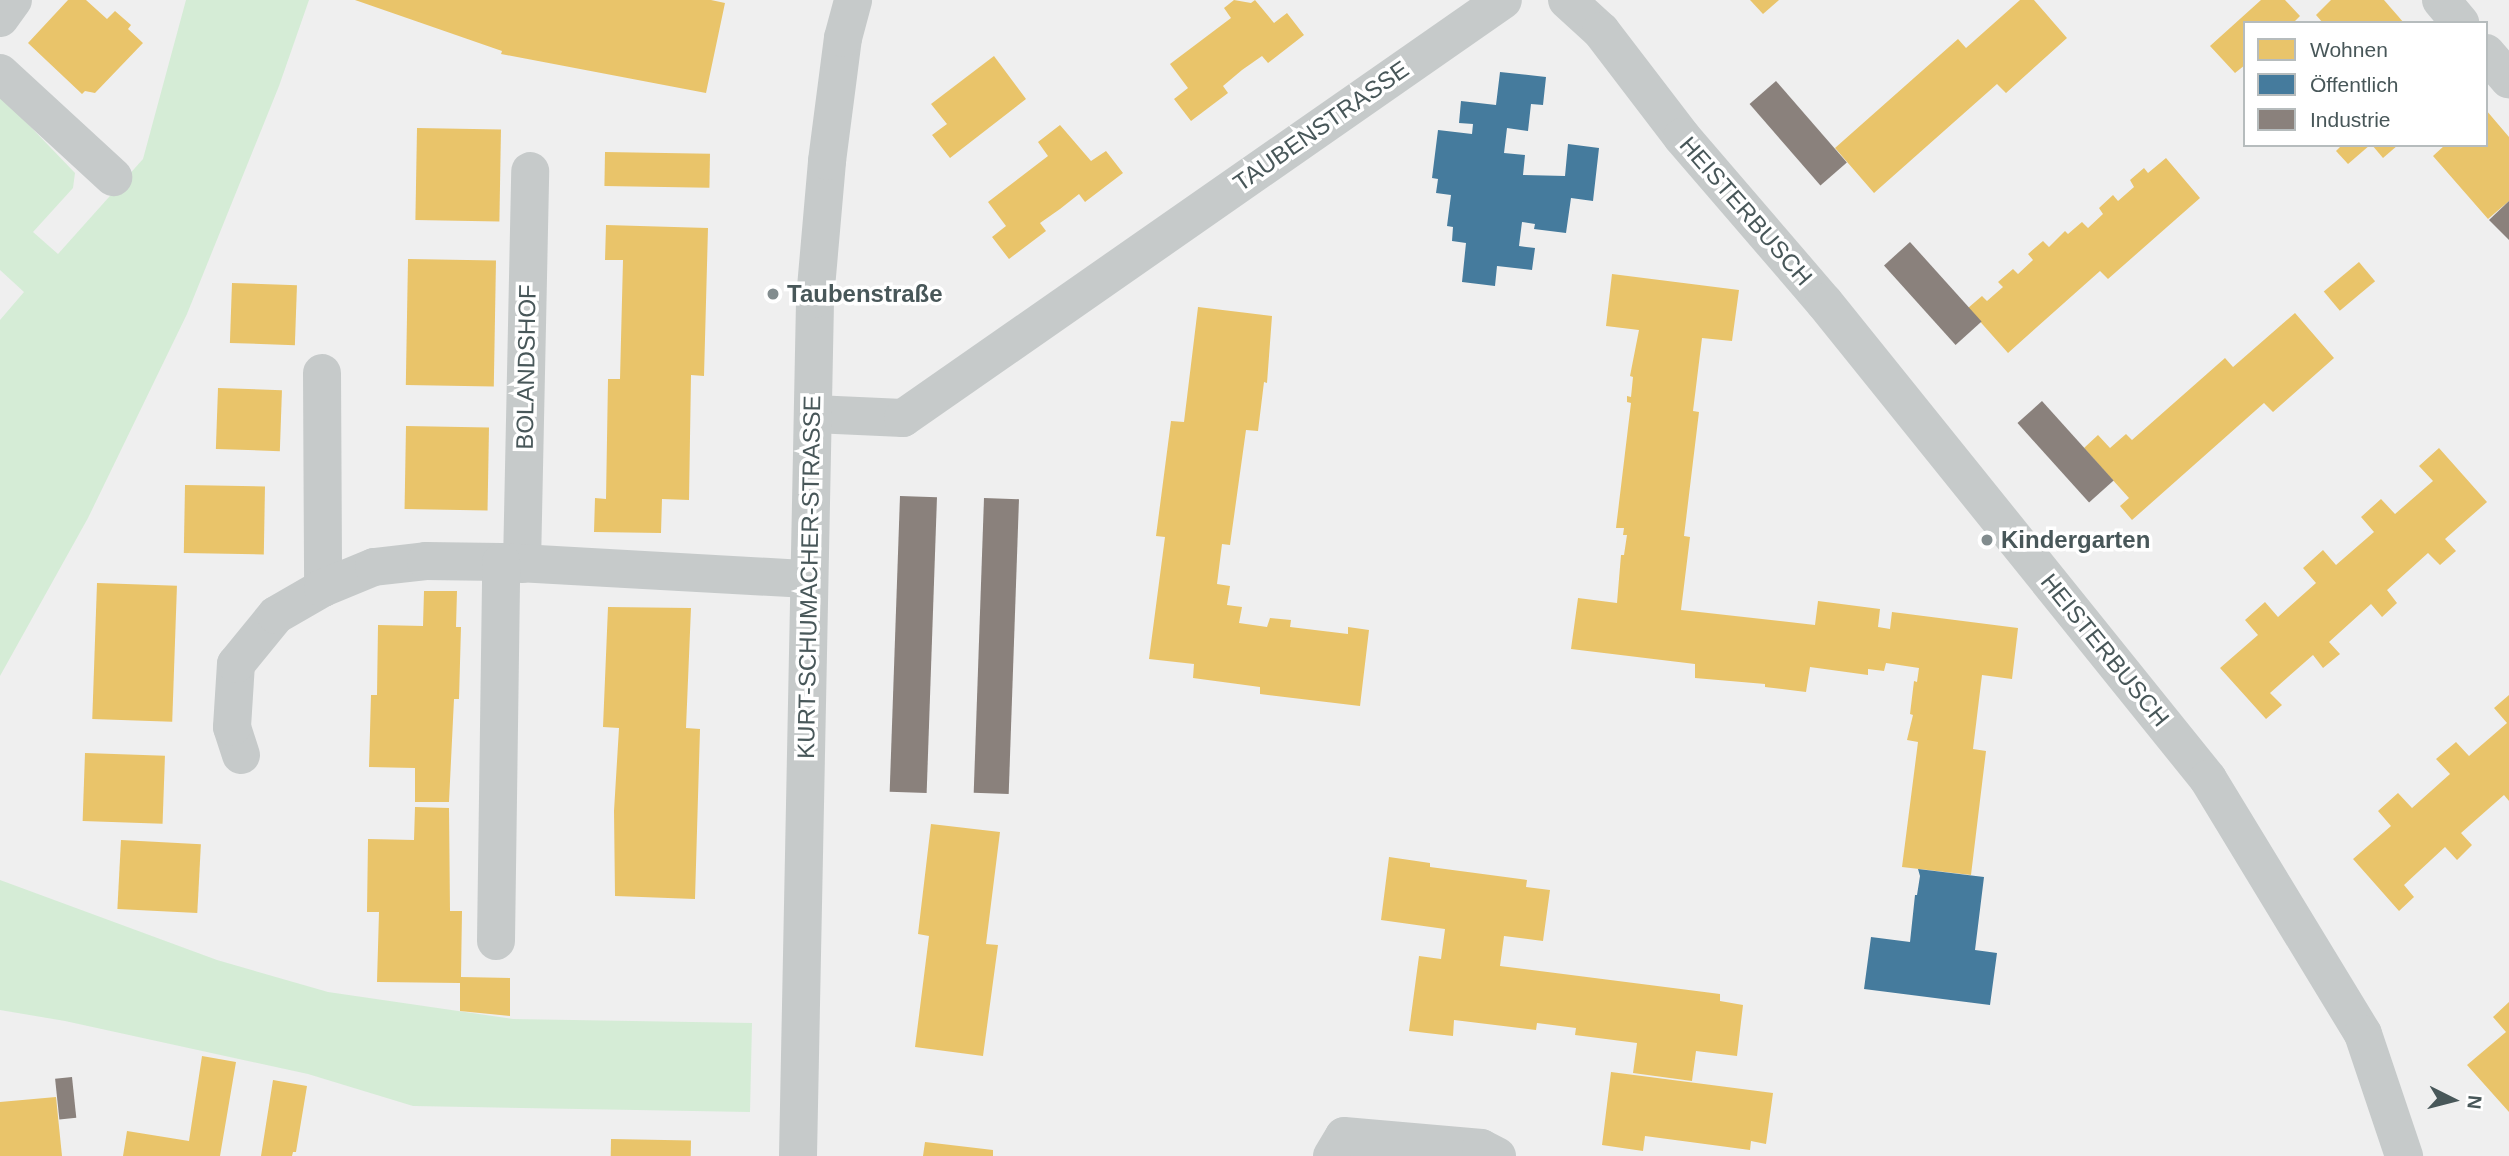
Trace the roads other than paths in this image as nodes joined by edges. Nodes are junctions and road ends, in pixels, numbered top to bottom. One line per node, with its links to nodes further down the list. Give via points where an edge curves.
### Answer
1 (853, 0): 12 (street, KURT-SCHUMACHER-STRASSE, via 843,38 827,161 816,299)
2 (1503, 0): 12 (street, TAUBENSTRASSE, via 903,418)
3 (1567, 0): 21 (street, HEISTERBUSCH, via 1601,31 1682,136 1824,302 2208,779 2363,1034)
4 (2441, 0): 5 (street)
5 (2458, 21)
6 (2488, 54): 8 (street)
7 (0, 73): 10 (street)
8 (2509, 79)
9 (530, 171): 13 (street, BOLANDSHOF)
10 (113, 177)
11 (323, 373): 15 (street)
12 (814, 414): 14 (street, KURT-SCHUMACHER-STRASSE)
13 (512, 563): 14 (street); 15 (street, via 426,561 374,567); 17 (street, BOLANDSHOF)
14 (808, 579): 18 (street, KURT-SCHUMACHER-STRASSE)
15 (323, 588): 16 (street, via 276,615 236,664 232,727)
16 (241, 755)
17 (496, 941)
18 (798, 1156)
19 (1332, 1156): 20 (street, via 1344,1136 1481,1148)
20 (1497, 1156)
21 (2404, 1156)

